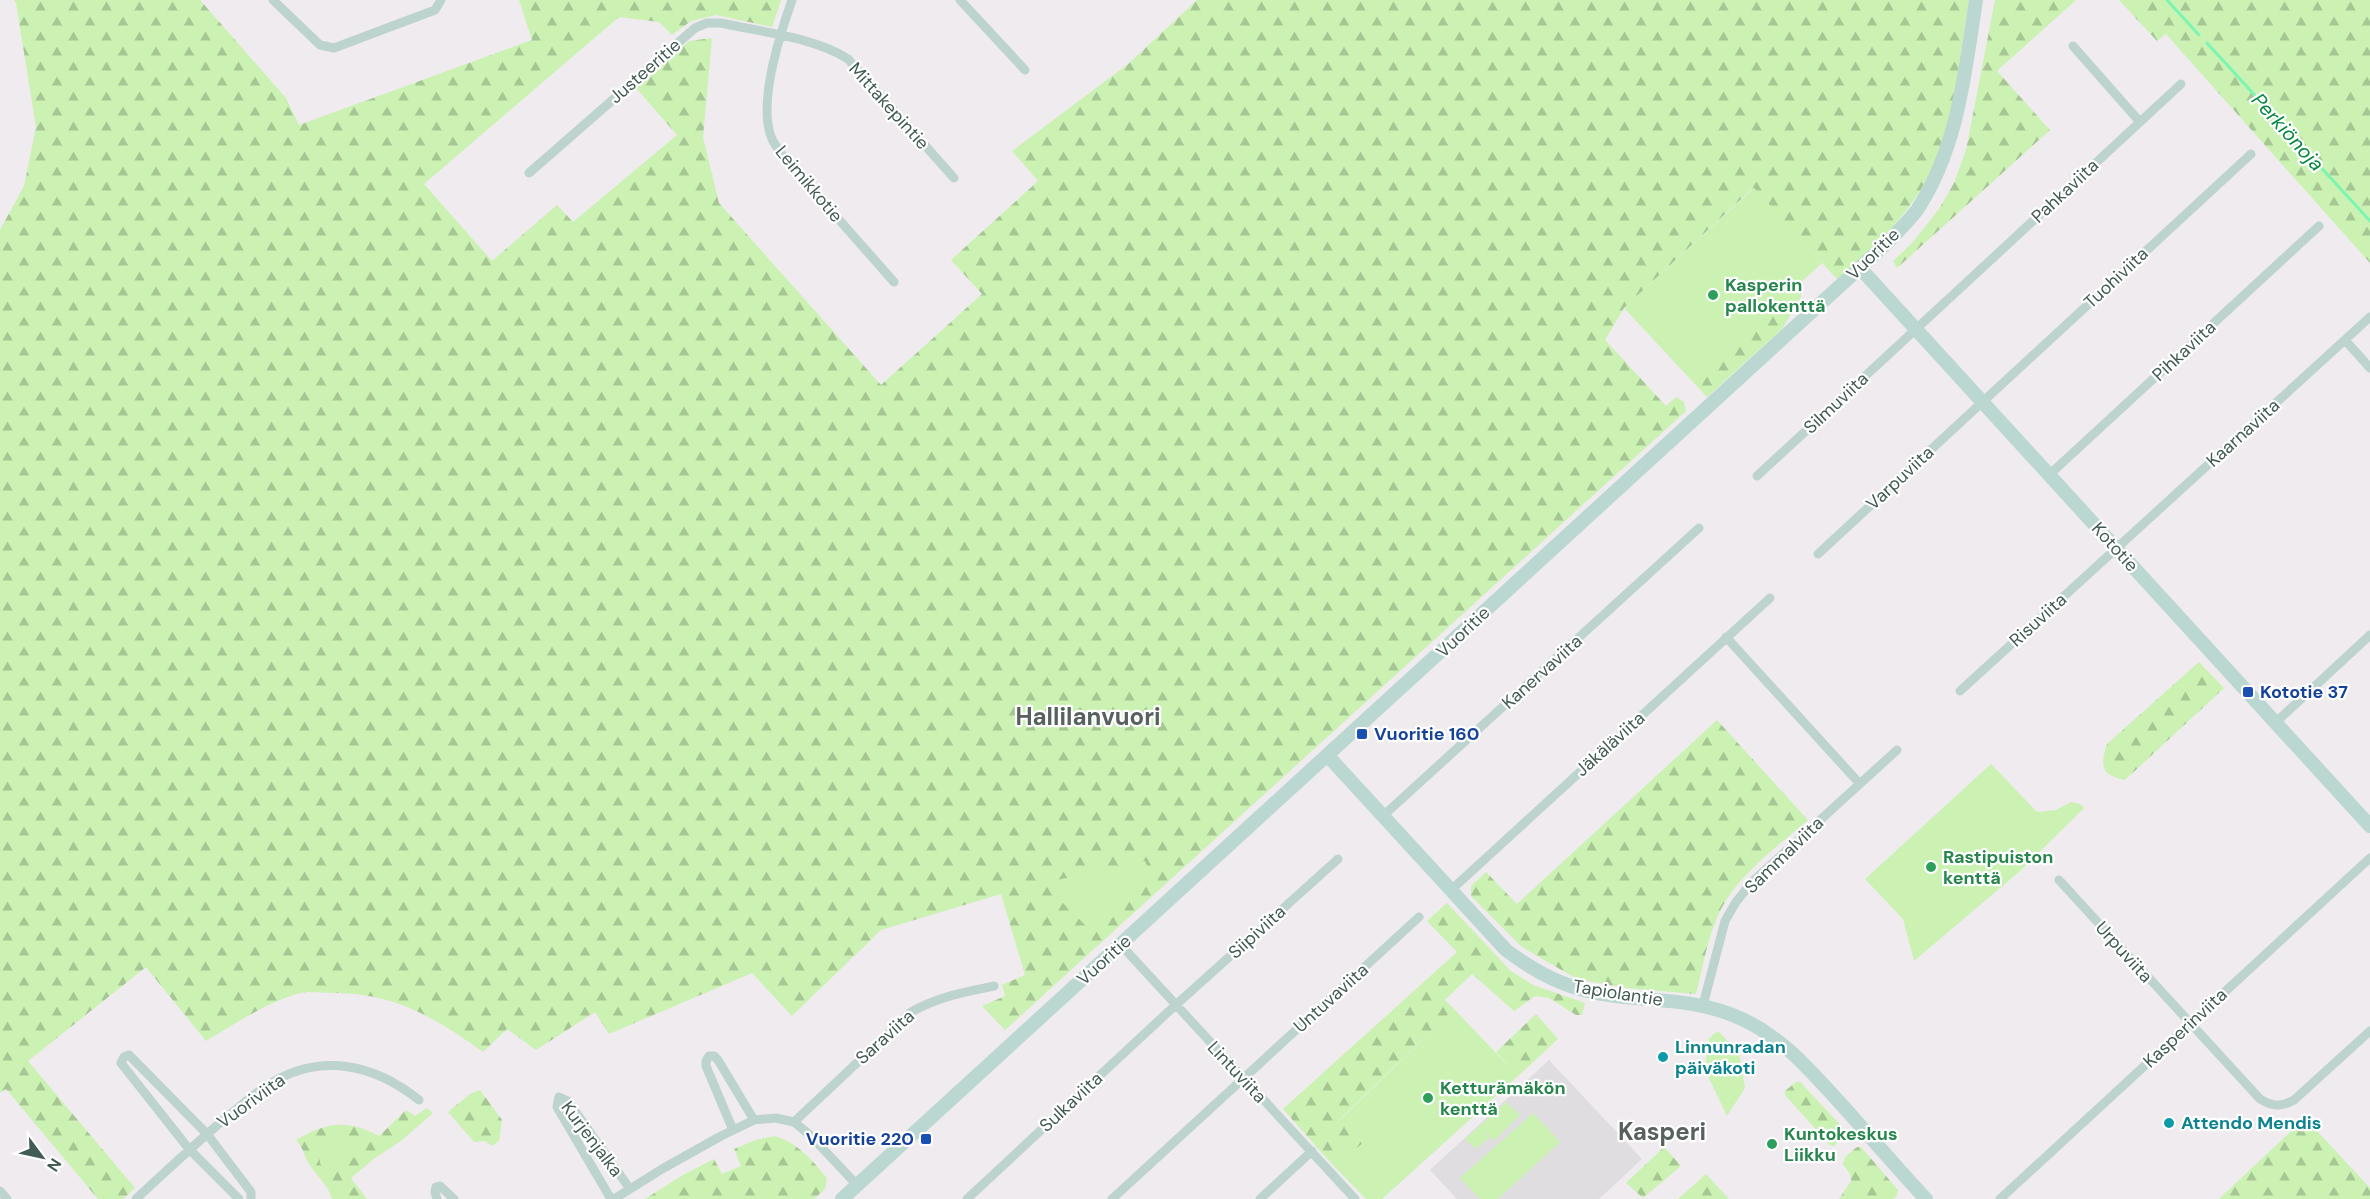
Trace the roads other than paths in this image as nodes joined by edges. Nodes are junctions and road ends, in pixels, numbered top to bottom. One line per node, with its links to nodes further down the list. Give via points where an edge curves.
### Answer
1 (273, 0): 2 (street, via 320,45 334,48 435,10)
2 (441, 0)
3 (792, 0): 6 (street, Leimikkotie)
4 (960, 0): 8 (street)
5 (1976, 0): 15 (street, Vuoritie, via 1957,115 1933,183 1916,212)
6 (781, 36): 12 (street, Justeeritie, via 721,23 694,28); 13 (street, Mittakepintie, via 819,45 848,59); 16 (street, Leimikkotie, via 769,81 767,115 771,138)
7 (2073, 46): 10 (street)
8 (1025, 70)
9 (2181, 84): 10 (street, Pahkaviita)
10 (2140, 122): 18 (street, Pahkaviita)
11 (2251, 154): 21 (street, Tuohiviita)
12 (529, 173)
13 (954, 178)
14 (2319, 226): 22 (street, Pihkaviita)
15 (1860, 268): 18 (street, Kototie); 33 (street, Vuoritie)
16 (894, 282)
17 (2370, 317): 19 (street, Kaarnaviita)
18 (1915, 329): 21 (street, Kototie); 23 (street, Silmuviita)
19 (2345, 340): 20 (street); 25 (street, Kaarnaviita)
20 (2370, 368)
21 (1982, 402): 22 (street, Kototie); 26 (street, Varpuviita)
22 (2049, 475): 25 (street, Kototie)
23 (1757, 476)
24 (1699, 528): 35 (street, Kanervaviita)
25 (2116, 549): 30 (street, Risuviita); 31 (street, Kototie)
26 (1818, 554)
27 (1770, 598): 29 (street, Jäkäläviita)
28 (2370, 635): 31 (street)
29 (1726, 638): 34 (street); 40 (street, Jäkäläviita)
30 (1960, 691)
31 (2275, 723): 36 (street, Kototie)
32 (1897, 750): 34 (street, Sammalviita)
33 (1328, 756): 35 (street, Tapiolantie); 42 (street, Vuoritie)
34 (1860, 784): 45 (street, Sammalviita, via 1752,882 1736,902 1725,921)
35 (1384, 815): 40 (street, Tapiolantie)
36 (2370, 826)
37 (2370, 858): 46 (street, Kasperinviita)
38 (1338, 859): 44 (street, Siipiviita)
39 (2059, 880): 46 (street, Urpuviita)
40 (1450, 891): 45 (street, Tapiolantie, via 1506,950 1546,977 1607,995)
41 (1419, 917): 48 (street, Untuvaviita)
42 (1120, 944): 44 (street, Lintuviita); 56 (street, Vuoritie)
43 (994, 986): 51 (street, Saraviita, via 934,999 911,1012)
44 (1176, 1005): 48 (street, Lintuviita); 67 (street, Sulkaviita)
45 (1703, 1005): 71 (street, Tapiolantie, via 1763,1030 1793,1053)
46 (2190, 1024): 47 (street, Urpuviita, via 2271,1106 2283,1106 2294,1100); 72 (street, Kasperinviita)
47 (2370, 1031)
48 (1243, 1078): 55 (street, Lintuviita); 68 (street, Untuvaviita)
49 (419, 1100): 53 (street, Vuoriviita, via 380,1075 354,1066 323,1065 297,1070 271,1083)
50 (754, 1120): 51 (street, via 776,1118); 52 (street); 52 (street, via 718,1060 709,1056 706,1066)
51 (794, 1122): 56 (street)
52 (733, 1130): 57 (street)
53 (207, 1134): 54 (street, Vuoriviita); 54 (street, via 129,1055 124,1057 121,1063); 62 (street, via 251,1192)
54 (189, 1149): 60 (street, Vuoriviita); 61 (street)
55 (1312, 1151): 69 (street); 70 (street, Lintuviita)
56 (857, 1185): 66 (street, Vuoritie)
57 (630, 1189): 65 (street); 65 (street, Kurjenjalka, via 568,1101 559,1097 557,1107)
58 (0, 1191): 59 (street)
59 (7, 1199)
60 (136, 1199)
61 (239, 1199)
62 (251, 1199)
63 (437, 1199): 64 (street, via 436,1187 440,1186)
64 (454, 1199)
65 (613, 1199)
66 (842, 1199)
67 (967, 1199)
68 (1112, 1199)
69 (1260, 1199)
70 (1355, 1199)
71 (1926, 1199)
72 (2000, 1199)

